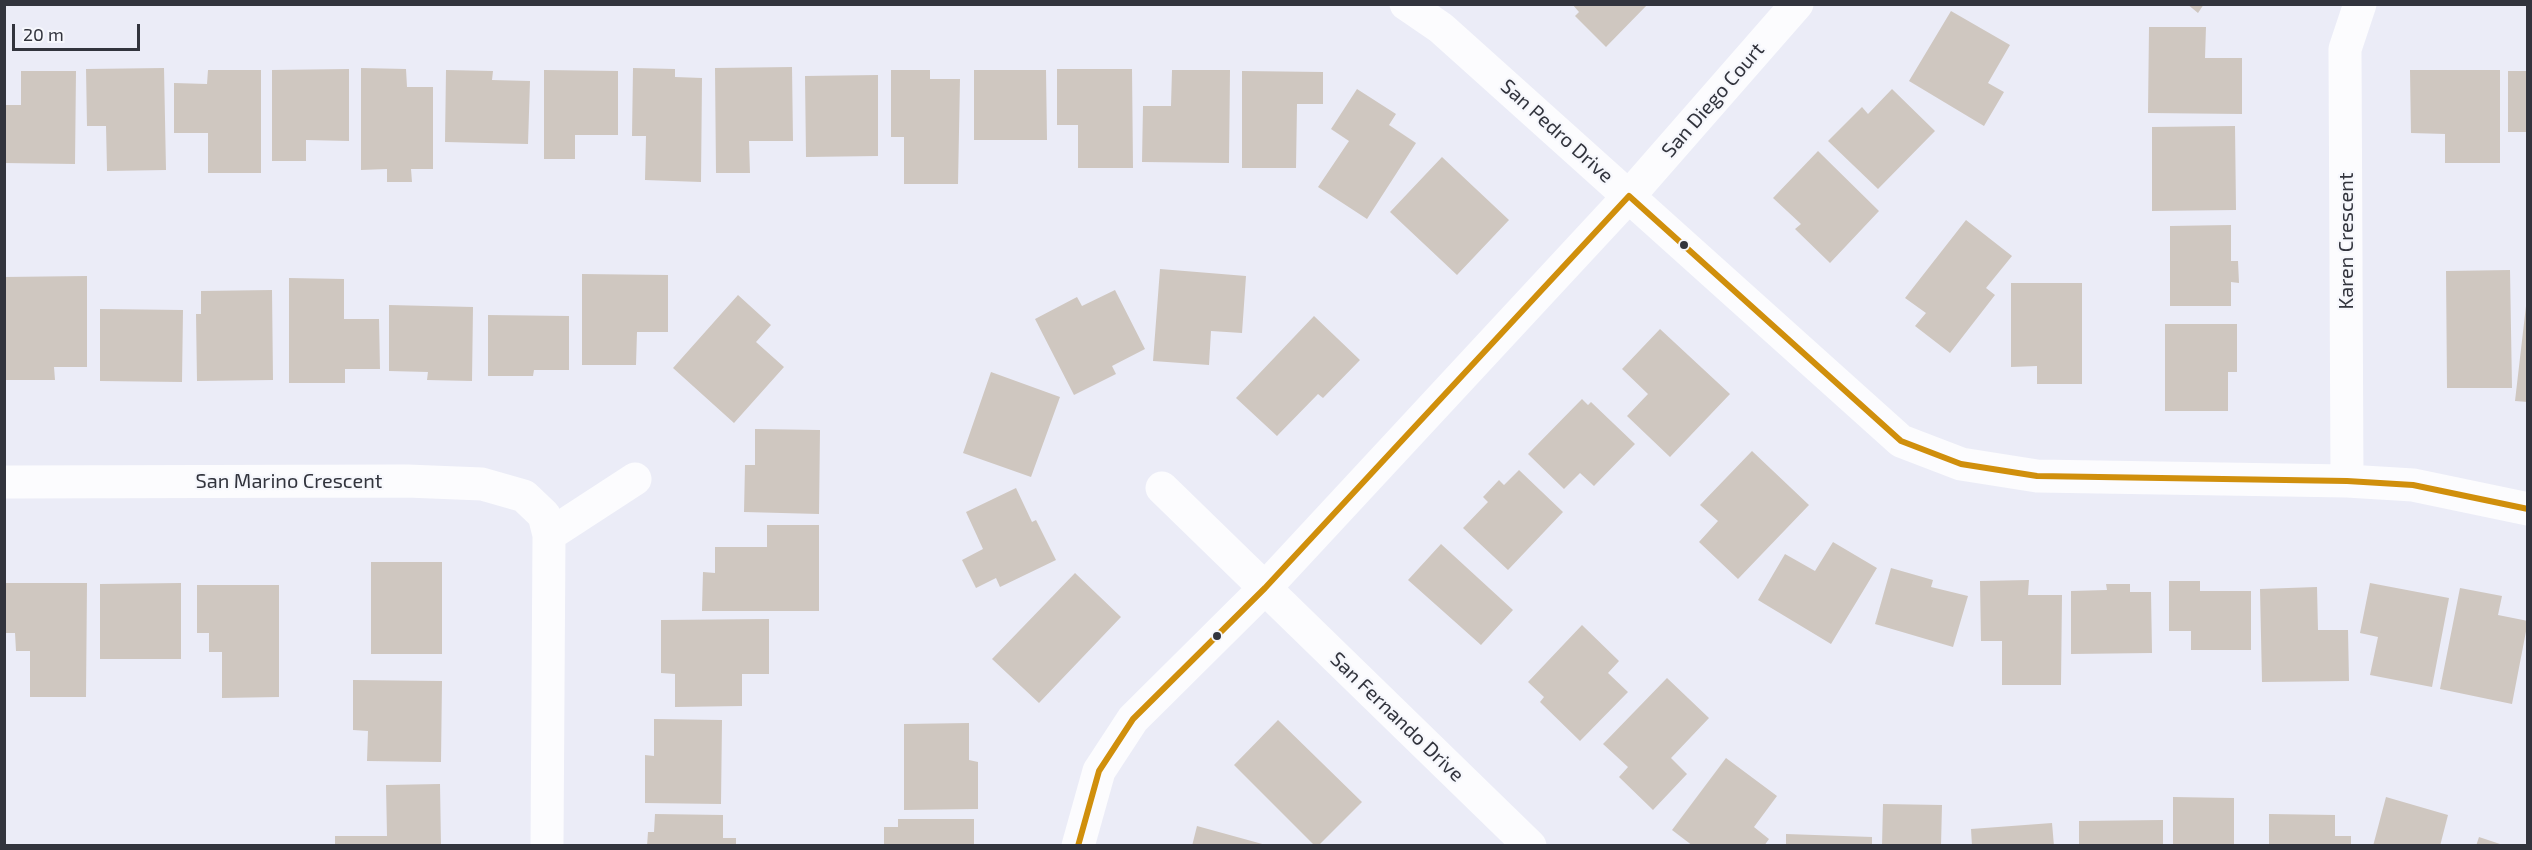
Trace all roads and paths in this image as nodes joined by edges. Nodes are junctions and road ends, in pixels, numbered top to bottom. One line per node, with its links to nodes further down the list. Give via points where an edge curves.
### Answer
1 (1406, 4): 4 (street, San Pedro Drive, via 1441,28)
2 (1797, 4): 4 (street, San Diego Court)
3 (2360, 4): 6 (street, Karen Crescent, via 2345,49)
4 (1629, 196): 6 (street, San Pedro Drive, via 1902,441 1961,464 2037,476); 11 (street, San Diego Court)
5 (635, 479): 10 (street)
6 (2347, 481): 9 (street, San Pedro Drive, via 2414,485)
7 (4, 482): 10 (street, San Marino Crescent, via 482,484 524,495 544,515)
8 (1162, 488): 11 (street, San Fernando Drive)
9 (2528, 509)
10 (549, 535): 12 (street, San Marino Crescent)
11 (1265, 588): 13 (street, San Diego Court, via 1134,719 1099,771); 14 (street, San Fernando Drive)
12 (547, 846)
13 (1078, 846)
14 (1530, 846)

